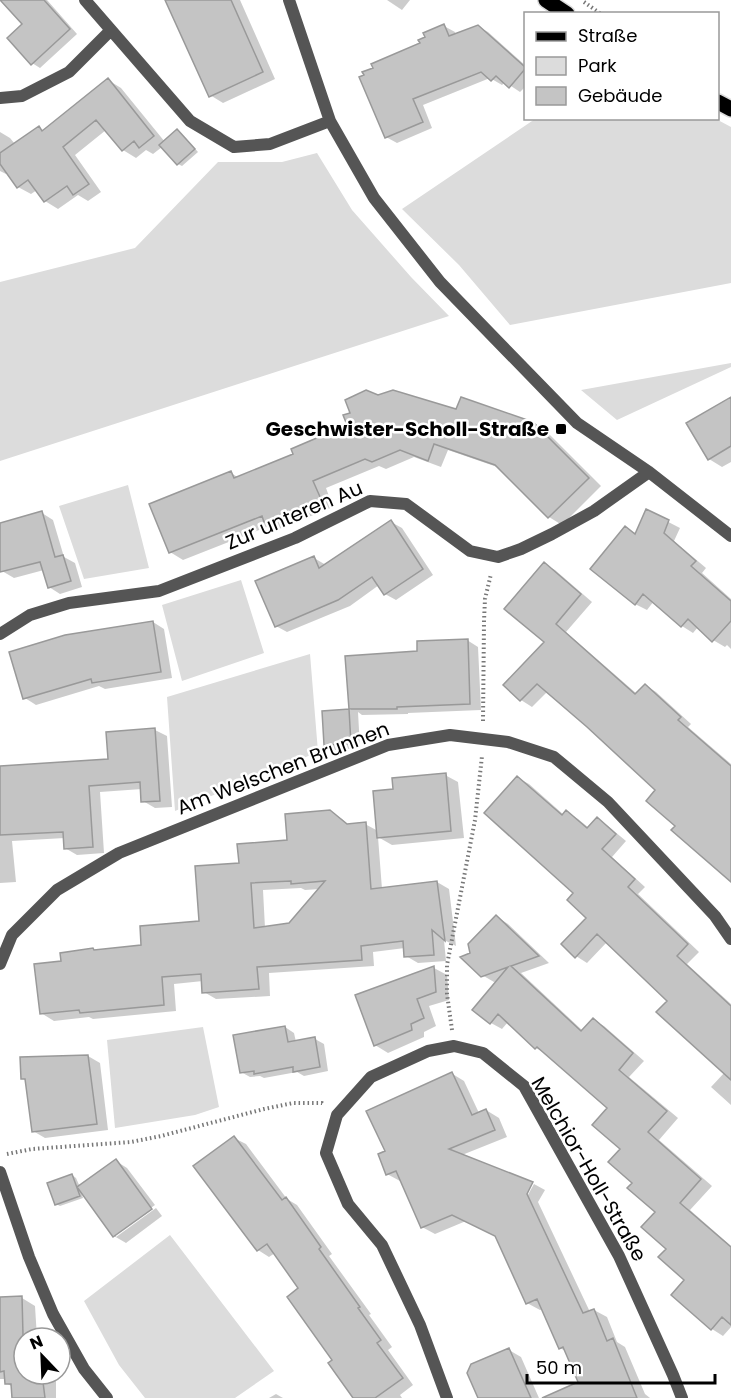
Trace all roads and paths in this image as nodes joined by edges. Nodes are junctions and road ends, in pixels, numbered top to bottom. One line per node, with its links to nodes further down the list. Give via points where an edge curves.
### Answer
1 (85, 0): 7 (street)
2 (289, 0): 9 (street)
3 (546, 0): 5 (main road)
4 (581, 0): 6 (path)
5 (564, 12)
6 (598, 12)
7 (111, 30): 8 (street, via 69,72 22,96); 9 (street, via 190,121 234,147 270,144)
8 (0, 98)
9 (330, 121): 10 (street, via 374,198 440,282 577,423)
10 (649, 472): 11 (street); 12 (street, via 594,511 521,549)
11 (731, 536)
12 (498, 556): 13 (street, Zur unteren Au, via 470,551 406,504 369,501 295,538 159,591 69,603 30,615); 14 (path, via 485,599)
13 (0, 634)
14 (484, 738): 15 (street, Am Welschen Brunnen, via 554,757 608,802 715,916); 16 (street, Am Welschen Brunnen, via 450,735 388,745 119,853 57,890 12,935); 17 (path, via 475,820 447,966)
15 (731, 939)
16 (0, 964)
17 (454, 1046): 18 (street, Melchior-Holl-Straße, via 428,1051 371,1077); 23 (street, Melchior-Holl-Straße, via 483,1053 524,1086 619,1256)
18 (337, 1114): 19 (path, via 322,1103 292,1103 130,1143 32,1149); 22 (street, Melchior-Holl-Straße, via 326,1153 348,1204 382,1245 420,1325)
19 (0, 1156)
20 (0, 1172): 21 (street, via 53,1314 84,1369)
21 (107, 1398)
22 (447, 1398)
23 (682, 1398)

